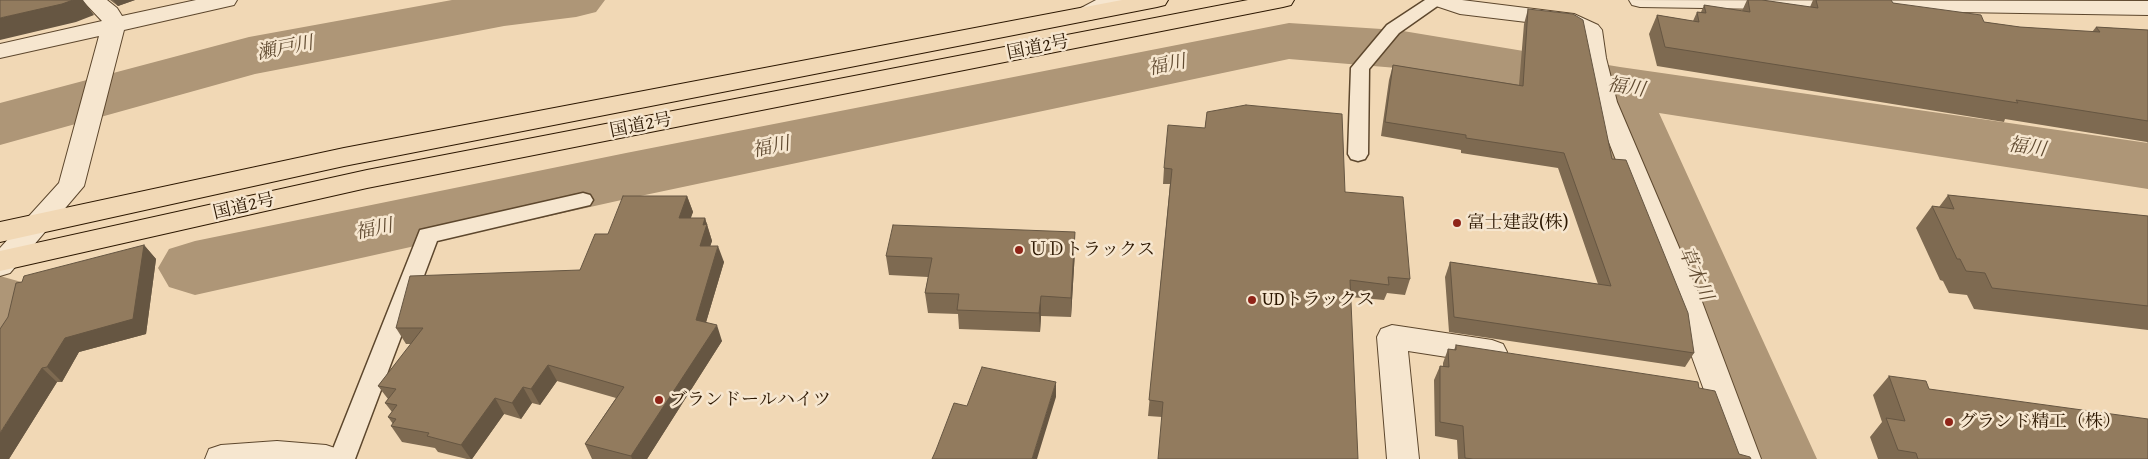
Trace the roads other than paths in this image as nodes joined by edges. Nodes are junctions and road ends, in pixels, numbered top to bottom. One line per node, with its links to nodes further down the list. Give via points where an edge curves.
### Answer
1 (93, 0): 11 (street, via 109,13)
2 (226, 0): 11 (street)
3 (1113, 0): 10 (street)
4 (1157, 0): 10 (highway, 国道2号)
5 (1284, 0): 17 (highway, 国道2号, via 367,179)
6 (1437, 0): 13 (lane, via 1393,29 1360,68)
7 (1441, 0): 20 (street, via 1460,7 1574,21 1590,30 1605,102 1686,298)
8 (1634, 0): 9 (street)
9 (2148, 8)
10 (1089, 13): 15 (highway, 国道2号, via 344,157)
11 (113, 29): 12 (street); 15 (street, via 71,186)
12 (0, 50)
13 (1358, 154)
14 (583, 200): 23 (lane, via 428,235)
15 (41, 222): 16 (highway, 国道2号); 17 (street)
16 (0, 232)
17 (2, 262)
18 (1520, 357): 24 (street, via 1392,337)
19 (1687, 382): 20 (street)
20 (1717, 387): 25 (street)
21 (221, 459): 22 (street, via 277,455)
22 (326, 459)
23 (342, 459)
24 (1402, 459)
25 (1745, 459)

